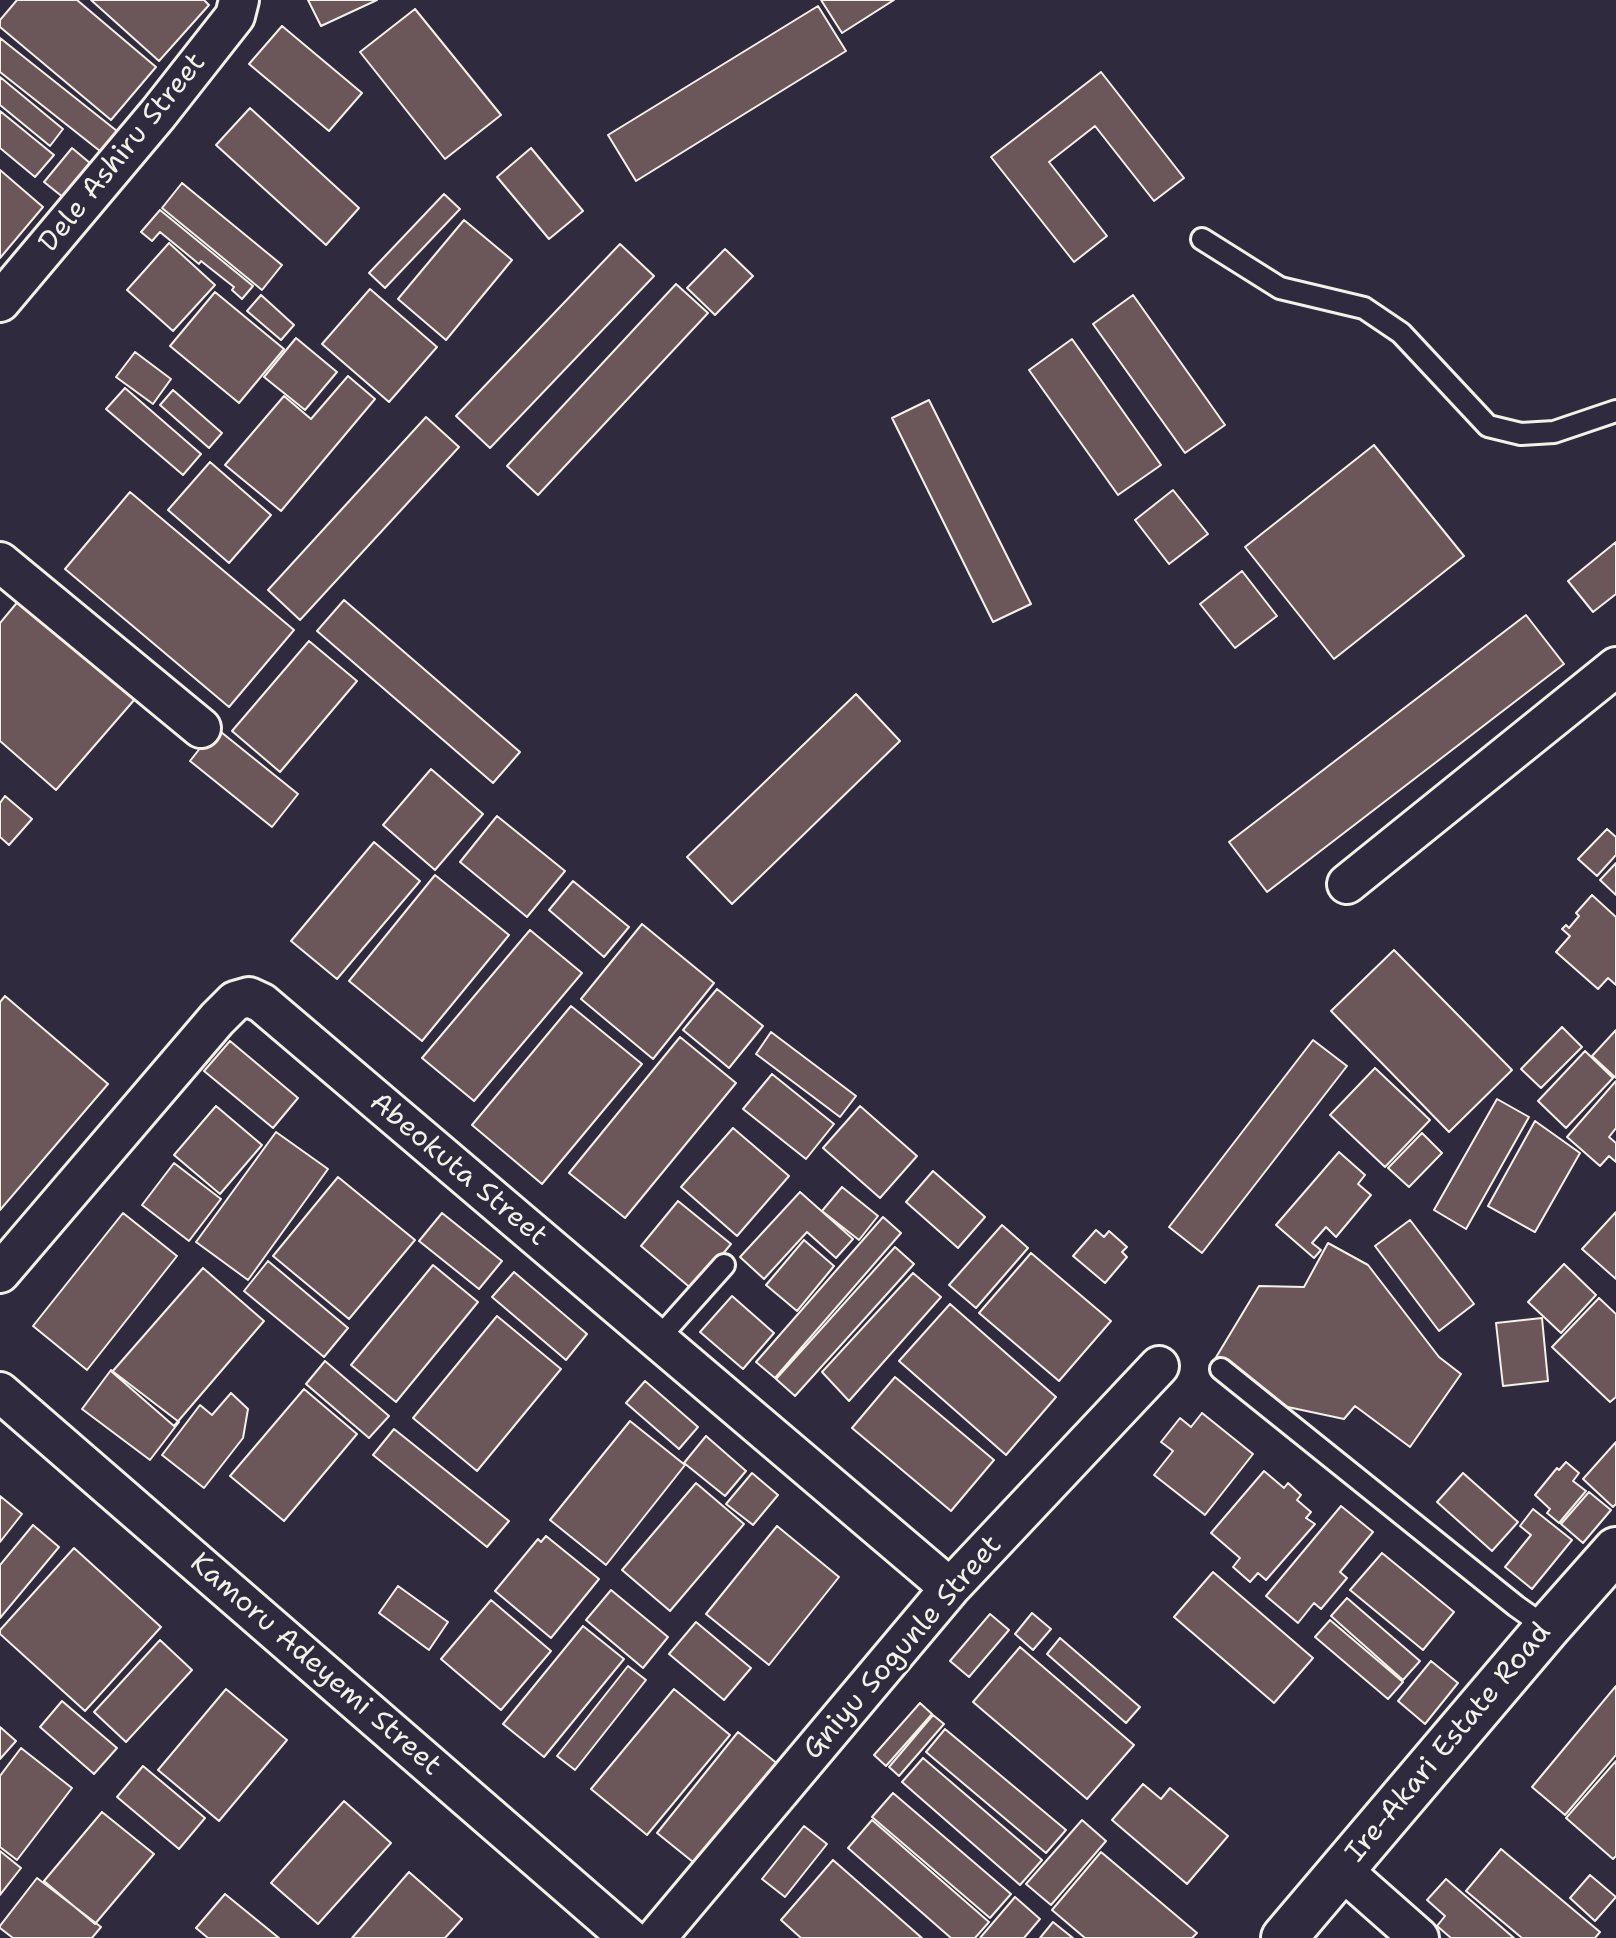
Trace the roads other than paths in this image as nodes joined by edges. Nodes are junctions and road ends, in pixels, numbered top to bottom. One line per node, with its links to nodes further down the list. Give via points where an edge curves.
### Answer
1 (239, 0): 3 (street, Dele Ashiru Street, via 235,16 158,114)
2 (1202, 239): 4 (lane, via 1280,288 1364,308 1401,333 1488,426 1521,434 1554,432)
3 (0, 302)
4 (1616, 411)
5 (0, 562): 7 (street)
6 (1616, 667): 8 (street)
7 (201, 728)
8 (1347, 884)
9 (724, 1265): 11 (lane)
10 (0, 1273): 11 (street, Abeokuta Street, via 217,1019 235,1001 249,997)
11 (657, 1340): 16 (street, Abeokuta Street)
12 (1159, 1366): 16 (street, Gniyu Sogunle Street)
13 (1221, 1369): 17 (lane)
14 (0, 1392): 19 (street, Kamoru Adeyemi Street)
15 (1613, 1560): 17 (street, Ire-Akari Estate Road)
16 (950, 1588): 20 (street, Gniyu Sogunle Street)
17 (1547, 1628): 18 (street, Ire-Akari Estate Road)
18 (1342, 1870): 21 (street, Ire-Akari Estate Road); 22 (street)
19 (629, 1938)
20 (656, 1938)
21 (1284, 1938)
22 (1419, 1938)

